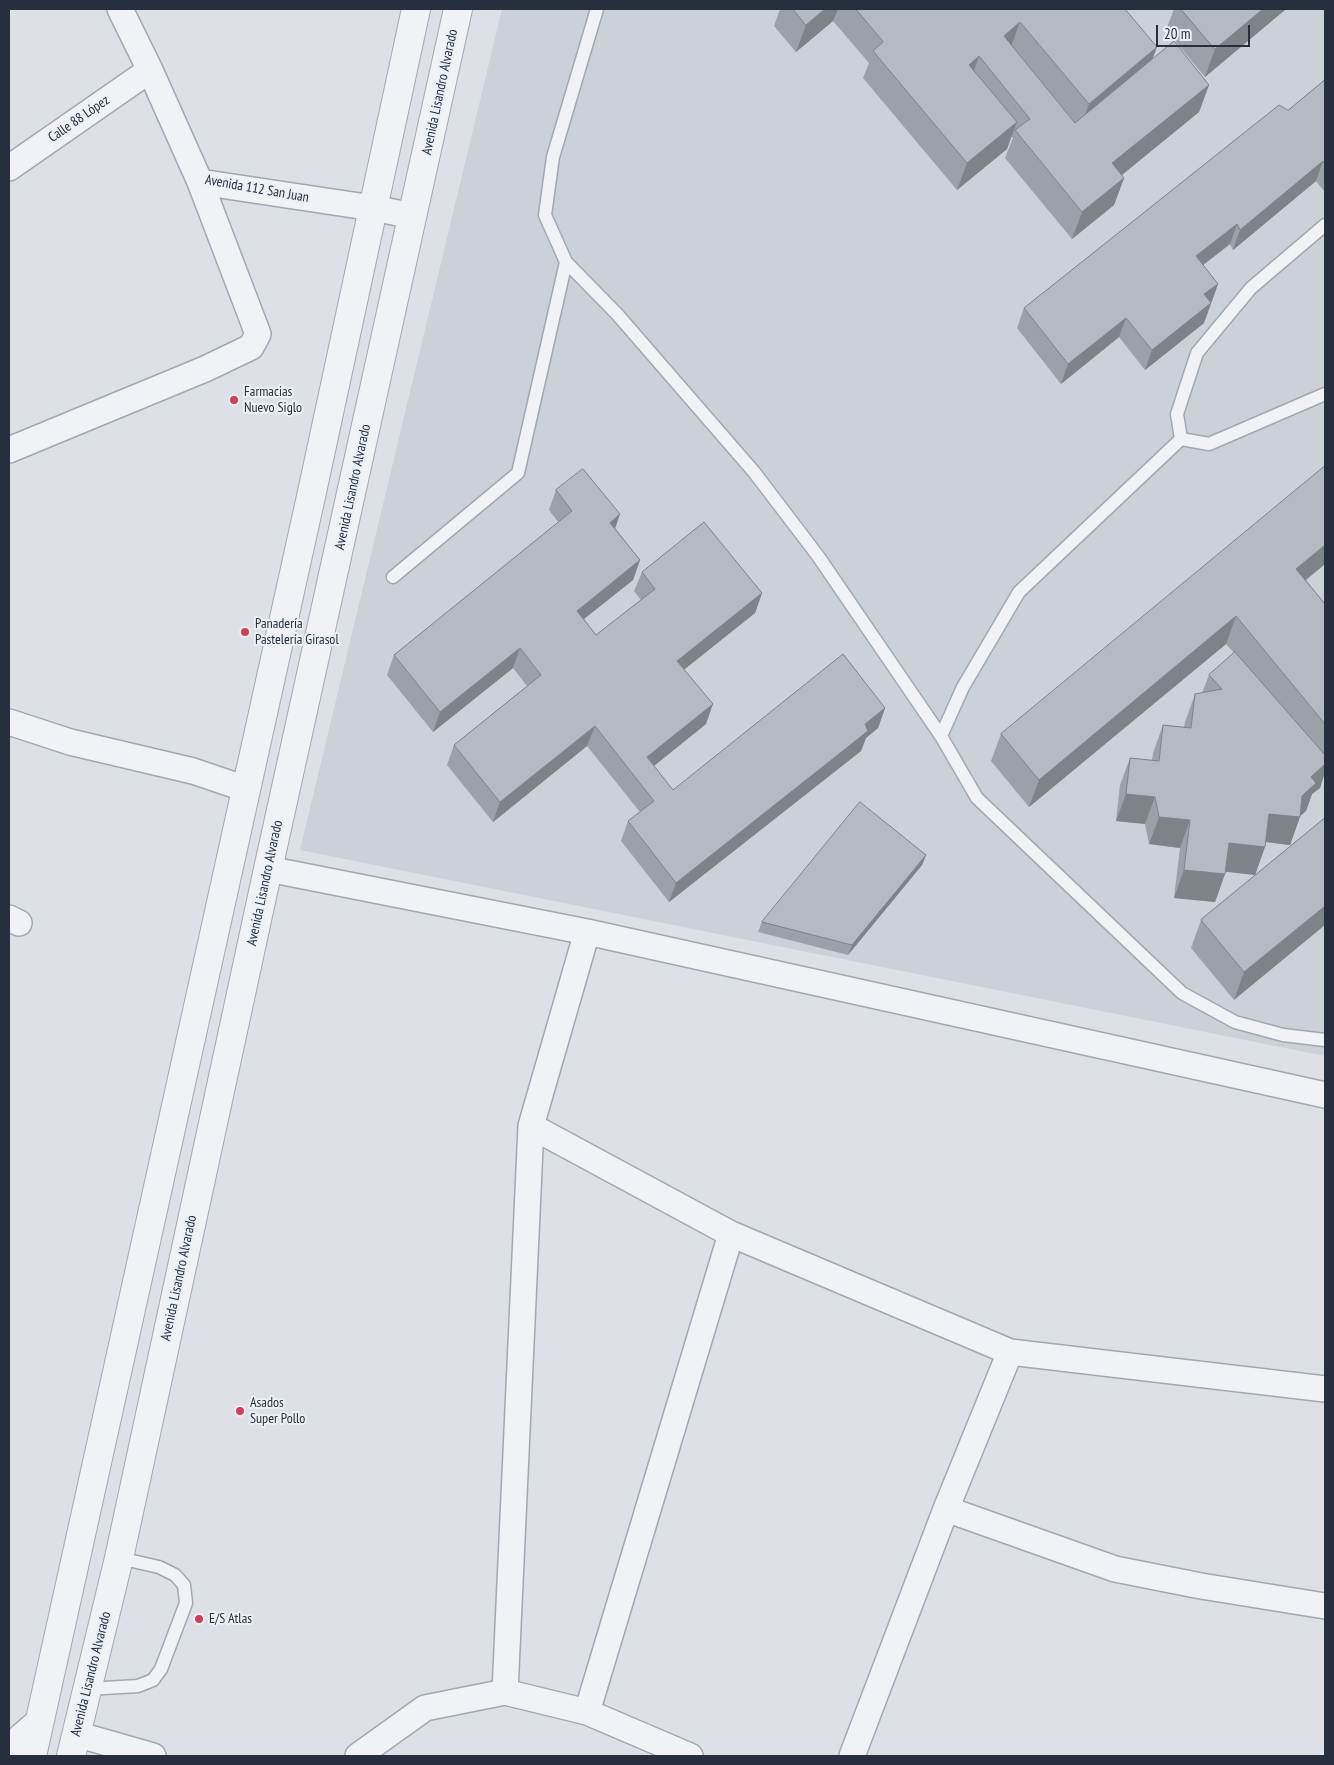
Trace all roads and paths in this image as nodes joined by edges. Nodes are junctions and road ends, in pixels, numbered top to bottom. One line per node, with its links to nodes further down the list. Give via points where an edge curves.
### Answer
1 (120, 9): 5 (street, Avenida 112 San Juan)
2 (416, 9): 8 (street)
3 (458, 9): 9 (street, Avenida Lisandro Alvarado)
4 (597, 9): 11 (lane, via 553,157 545,215)
5 (150, 70): 6 (street, Calle 88 López); 7 (street, Avenida 112 San Juan)
6 (9, 168)
7 (200, 182): 8 (street, Avenida 112 San Juan); 14 (street, via 258,334 251,347)
8 (373, 208): 9 (street, Avenida 112 San Juan); 18 (street)
9 (413, 216): 19 (street, Avenida Lisandro Alvarado)
10 (1325, 225): 13 (lane, via 1251,288 1197,353 1177,414)
11 (566, 262): 15 (lane, via 518,473); 17 (lane, via 617,314 754,472 818,556)
12 (1325, 394): 13 (lane, via 1209,444)
13 (1181, 439): 17 (lane, via 1019,592 962,687)
14 (9, 450)
15 (394, 577)
16 (9, 722): 18 (street, via 70,742 193,771)
17 (941, 736): 21 (lane, via 977,798 1182,993 1235,1022)
18 (246, 789): 33 (street)
19 (268, 869): 20 (street); 28 (street, Avenida Lisandro Alvarado)
20 (587, 932): 22 (street); 23 (street)
21 (1325, 1040)
22 (1325, 1095)
23 (530, 1126): 24 (street); 31 (street)
24 (731, 1234): 25 (street); 32 (street)
25 (1010, 1352): 26 (street); 27 (street)
26 (1325, 1389)
27 (946, 1508): 29 (street, via 1115,1569); 40 (street)
28 (119, 1558): 30 (street, Avenida Lisandro Alvarado); 30 (lane, via 159,1567 175,1575 184,1585 186,1603 161,1669 153,1680 138,1686)
29 (1325, 1606)
30 (87, 1689): 34 (street, Avenida Lisandro Alvarado)
31 (505, 1692): 32 (street); 38 (street, via 425,1708)
32 (587, 1712): 39 (street)
33 (40, 1720): 35 (street); 36 (street)
34 (74, 1745): 37 (street)
35 (9, 1747)
36 (32, 1756)
37 (153, 1756)
38 (358, 1756)
39 (690, 1756)
40 (852, 1756)

